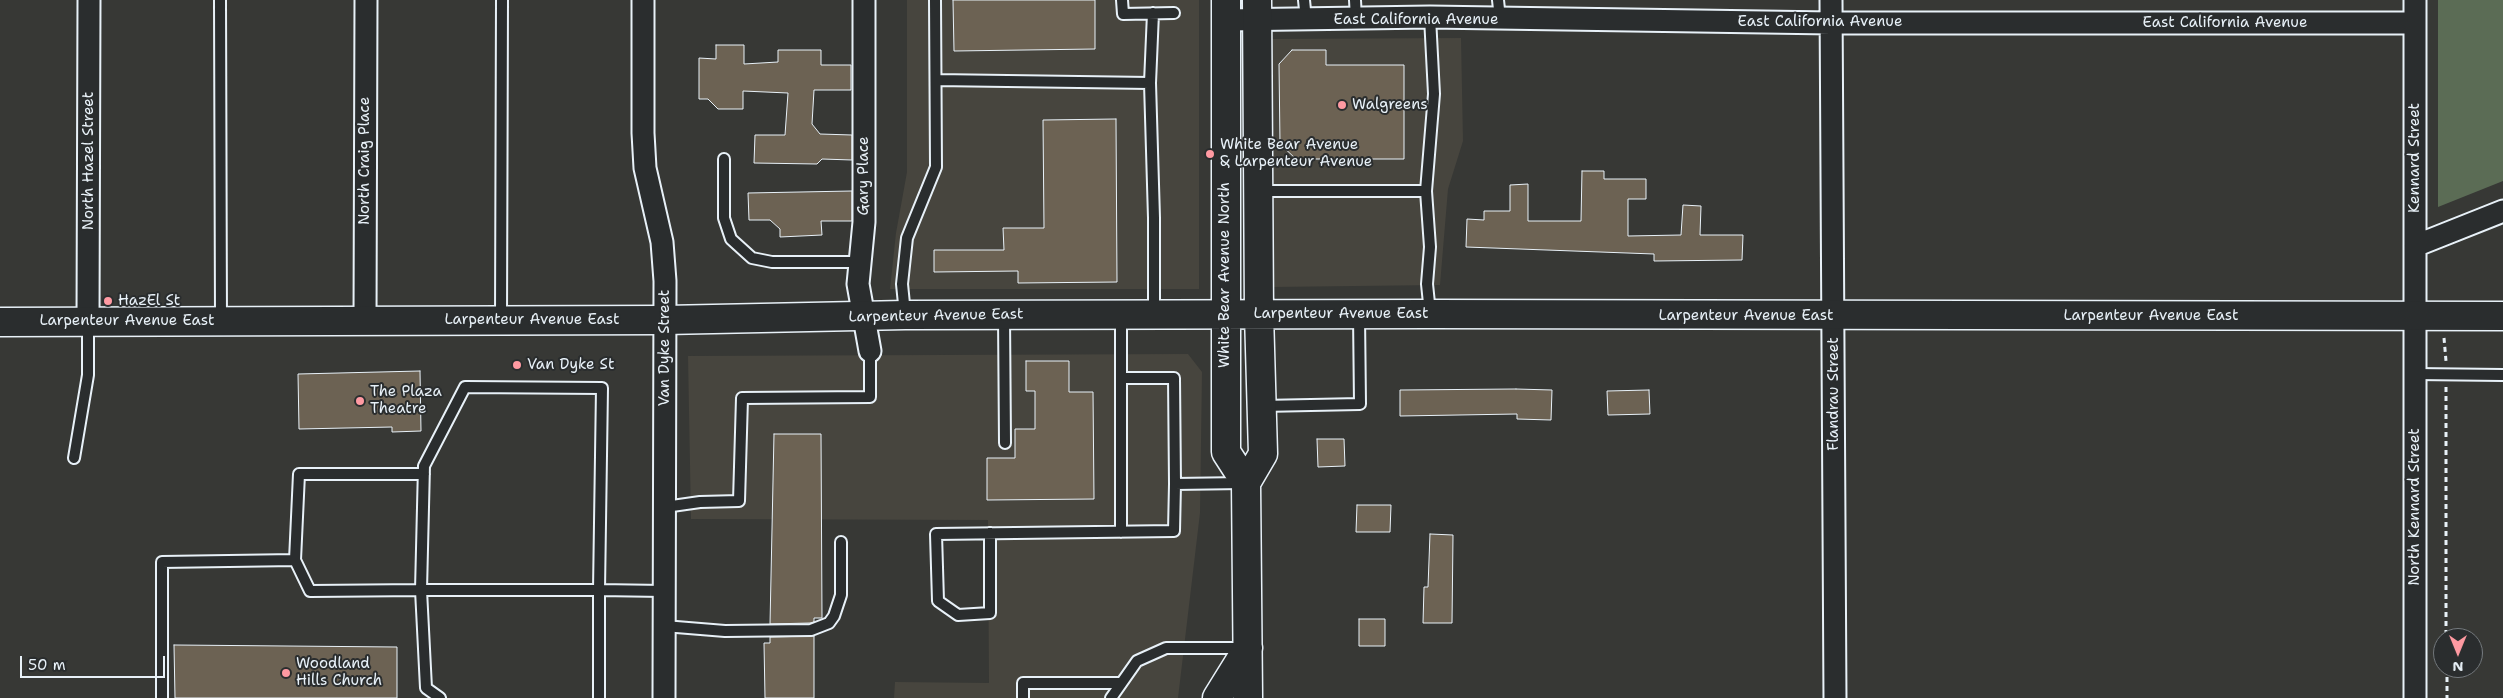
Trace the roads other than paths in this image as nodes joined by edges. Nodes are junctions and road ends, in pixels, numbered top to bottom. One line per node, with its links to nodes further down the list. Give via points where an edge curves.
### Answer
1 (89, 0): 44 (street, North Hazel Street)
2 (220, 0): 41 (lane)
3 (366, 0): 45 (street, North Craig Place)
4 (502, 0): 42 (lane)
5 (643, 0): 43 (street, Van Dyke Street, via 645,168 662,242)
6 (864, 0): 28 (street, Gary Place, via 864,222)
7 (935, 0): 21 (lane)
8 (1122, 0): 16 (lane, via 1123,14)
9 (1831, 0): 19 (street, Flandrau Street)
10 (2415, 0): 20 (street, Kennard Street)
11 (1499, 9): 18 (street, East California Avenue); 19 (street, East California Avenue)
12 (1226, 10): 13 (street, East California Avenue); 30 (street, White Bear Avenue North)
13 (1257, 10): 14 (street, East California Avenue); 24 (street)
14 (1305, 10): 15 (street, East California Avenue)
15 (1355, 10): 18 (street, East California Avenue)
16 (1153, 13): 17 (lane); 22 (lane)
17 (1174, 13)
18 (1430, 17): 25 (lane, via 1434,94)
19 (1831, 23): 20 (street, East California Avenue); 39 (street, Flandrau Street)
20 (2415, 23): 27 (street, Kennard Street)
21 (936, 80): 22 (lane); 38 (lane, via 936,167 907,238 902,284)
22 (1150, 83): 29 (lane)
23 (724, 159): 28 (lane, via 724,218 731,239 752,258 772,262)
24 (1258, 191): 25 (lane); 31 (street)
25 (1426, 191): 33 (lane)
26 (2503, 211): 27 (street)
27 (2415, 246): 36 (street, Kennard Street)
28 (860, 262): 37 (street, Gary Place, via 858,284)
29 (1154, 314): 30 (street, Larpenteur Avenue East); 35 (street, Larpenteur Avenue East)
30 (1225, 314): 31 (street, Larpenteur Avenue East); 55 (street, White Bear Avenue North, via 1226,452)
31 (1259, 314): 32 (street, Larpenteur Avenue East); 51 (street)
32 (1359, 314): 33 (street, Larpenteur Avenue East); 51 (lane, via 1360,404)
33 (1430, 314): 39 (street, Larpenteur Avenue East)
34 (1004, 315): 35 (street, Larpenteur Avenue East); 38 (street, Larpenteur Avenue East); 52 (lane)
35 (1121, 315): 50 (lane)
36 (2414, 315): 39 (street, Larpenteur Avenue East); 40 (street, Larpenteur Avenue East); 48 (street, North Kennard Street)
37 (865, 316): 38 (street, Larpenteur Avenue East); 43 (street, Larpenteur Avenue East); 47 (street, Gary Place)
38 (905, 316)
39 (1834, 316): 76 (street, Flandrau Street)
40 (2503, 316)
41 (221, 320): 44 (street, Larpenteur Avenue East); 45 (street, Larpenteur Avenue East)
42 (501, 320): 43 (street, Larpenteur Avenue East); 45 (street, Larpenteur Avenue East)
43 (665, 320): 57 (street, Van Dyke Street)
44 (88, 321): 46 (street, Larpenteur Avenue East); 53 (lane, via 88,375)
45 (365, 321)
46 (0, 322)
47 (870, 350): 57 (lane, via 870,397 742,398 739,501 700,502)
48 (2415, 374): 49 (lane); 77 (street, North Kennard Street)
49 (2503, 375)
50 (1121, 378): 56 (lane, via 1174,378); 58 (lane)
51 (1262, 406): 55 (street, via 1264,454)
52 (1005, 442)
53 (74, 458)
54 (424, 474): 61 (lane, via 299,474); 62 (lane); 63 (lane, via 424,466 465,387 602,388)
55 (1246, 483): 56 (lane); 66 (street)
56 (1175, 484): 58 (lane, via 1174,531)
57 (664, 508): 64 (street, Van Dyke Street)
58 (1121, 532): 59 (lane)
59 (990, 533): 59 (lane, via 990,613 958,615 938,601 936,534)
60 (841, 542): 65 (lane, via 841,595 829,623 811,630 725,631)
61 (295, 560): 62 (lane, via 310,591); 68 (lane, via 162,562)
62 (420, 590): 63 (lane); 69 (lane, via 426,688)
63 (599, 590): 64 (lane); 70 (lane)
64 (664, 591): 65 (street, Van Dyke Street)
65 (664, 626): 71 (street, Van Dyke Street)
66 (1248, 648): 67 (lane, via 1166,648 1138,661); 74 (street); 75 (street)
67 (1122, 683): 72 (lane, via 1023,684); 73 (lane)
68 (162, 698)
69 (440, 698)
70 (599, 698)
71 (664, 698)
72 (1023, 698)
73 (1111, 698)
74 (1217, 698)
75 (1248, 698)
76 (1835, 698)
77 (2415, 698)

